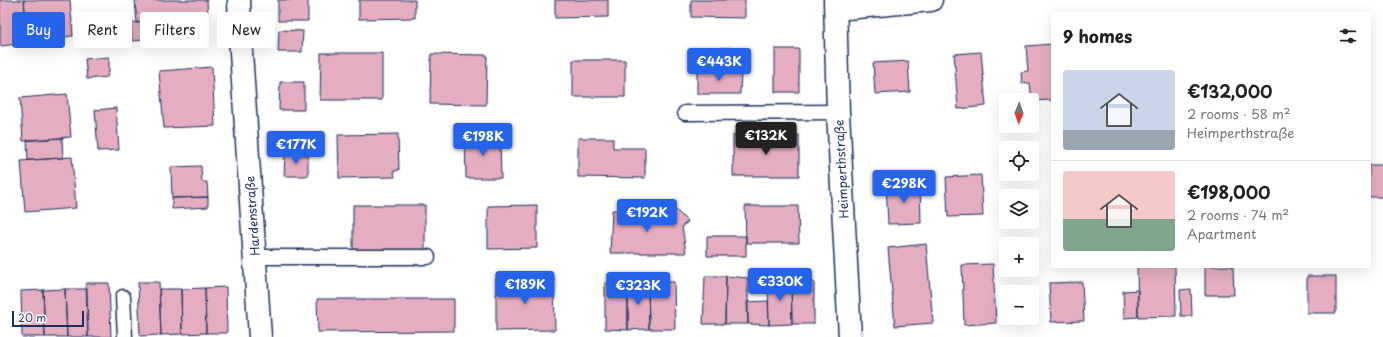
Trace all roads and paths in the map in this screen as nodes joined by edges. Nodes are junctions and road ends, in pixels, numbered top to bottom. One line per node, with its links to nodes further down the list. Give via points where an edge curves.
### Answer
1 (239, 0): 6 (street, Hardenstraße)
2 (932, 0): 3 (street)
3 (835, 4): 4 (street, Heimperthstraße)
4 (838, 112): 5 (lane); 11 (street, Heimperthstraße)
5 (684, 113)
6 (255, 257): 7 (lane); 10 (street, Hardenstraße)
7 (428, 257)
8 (123, 296): 9 (lane)
9 (125, 337)
10 (260, 337)
11 (850, 337)

